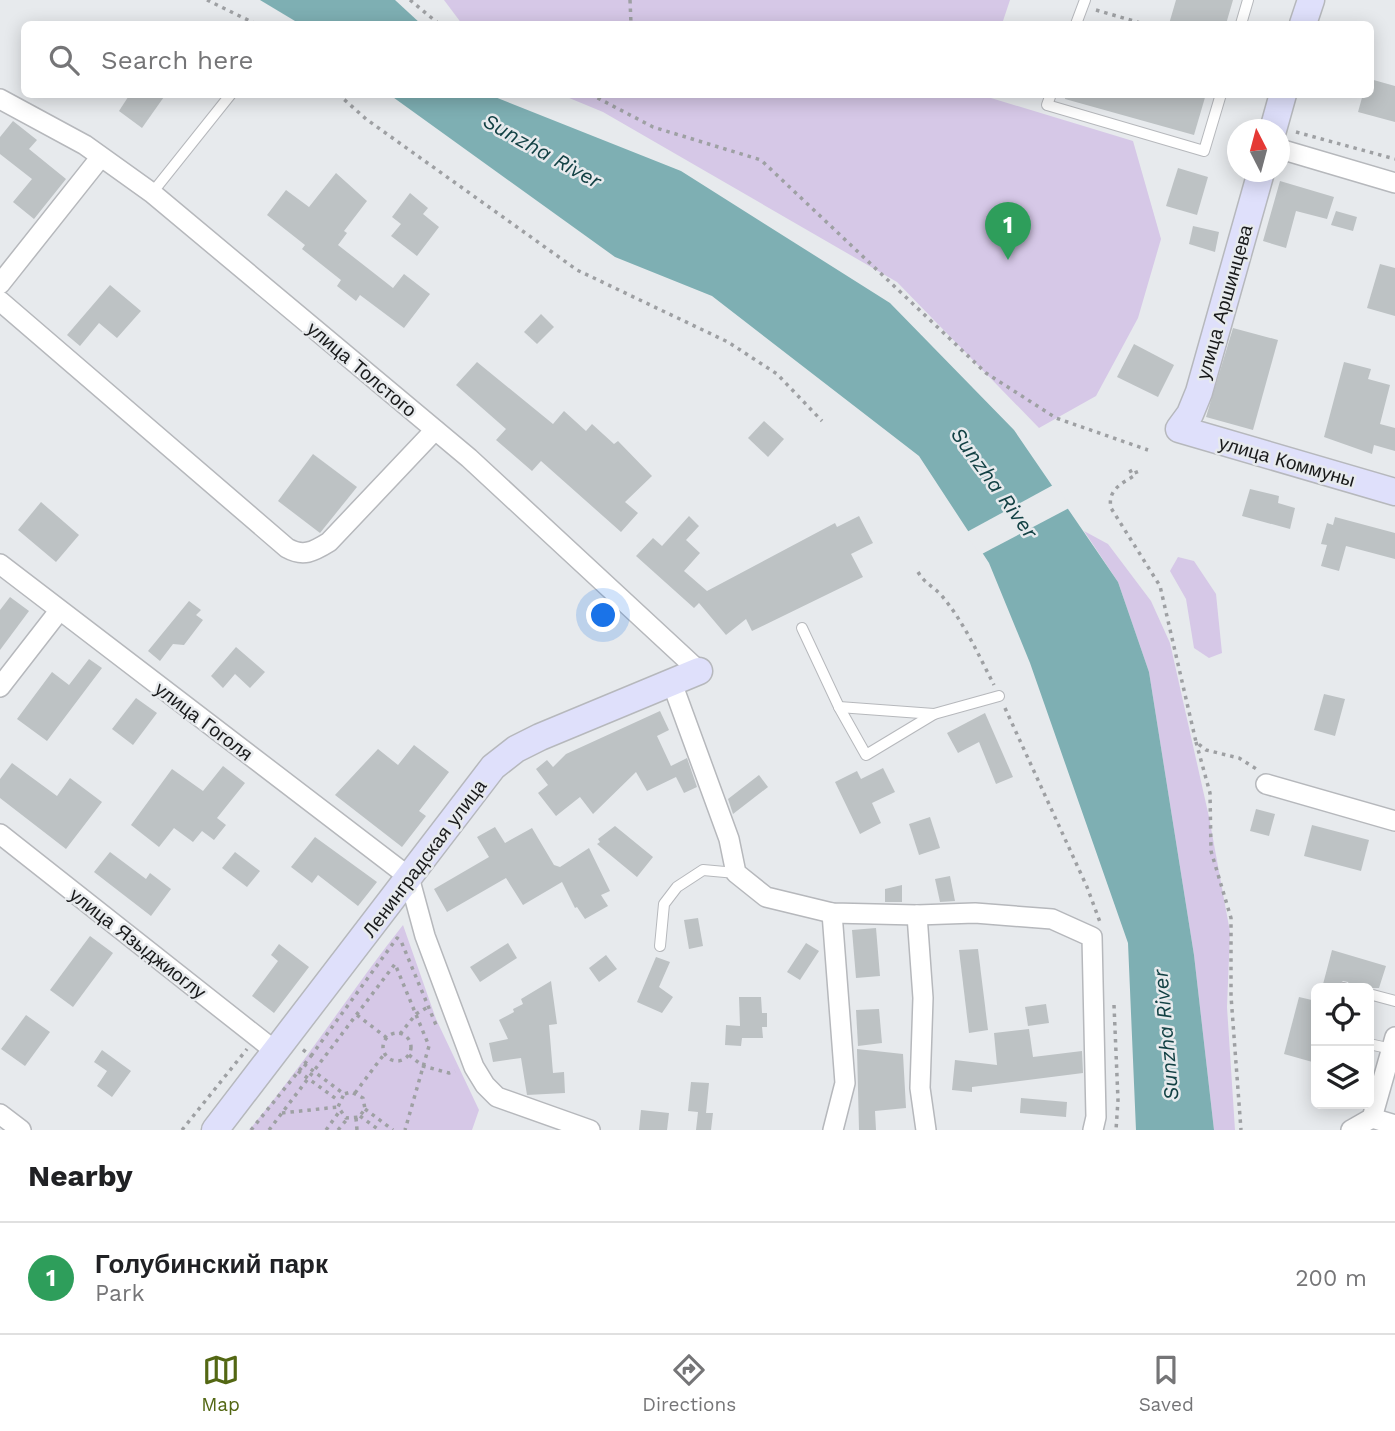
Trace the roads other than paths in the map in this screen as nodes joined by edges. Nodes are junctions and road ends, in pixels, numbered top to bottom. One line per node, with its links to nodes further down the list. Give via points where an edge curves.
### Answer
1 (1248, 0): 5 (lane)
2 (1311, 0): 6 (main road)
3 (1084, 3): 4 (lane)
4 (1077, 21)
5 (1242, 21)
6 (1304, 21)
7 (228, 98): 17 (lane)
8 (1050, 98): 9 (lane, via 1047,105 1204,151)
9 (1220, 98)
10 (1282, 98): 12 (main road)
11 (0, 99): 14 (street, улица Толстого, via 85,145)
12 (1278, 119)
13 (1290, 141): 16 (street)
14 (100, 158): 17 (street, улица Толстого); 18 (street)
15 (1258, 182): 20 (main road, улица Аршинцева, via 1199,392)
16 (1395, 183)
17 (152, 193): 21 (street, улица Толстого)
18 (0, 284)
19 (0, 301): 21 (street, via 298,554 313,552 328,542)
20 (1179, 429): 22 (main road, улица Коммуны)
21 (435, 430): 26 (street, улица Толстого)
22 (1395, 492)
23 (0, 564): 24 (street, улица Гоголя)
24 (59, 611): 28 (street); 36 (street, улица Гоголя)
25 (802, 628): 30 (lane)
26 (699, 671): 27 (main road, Ленинградская улица)
27 (672, 682): 35 (street, via 729,839); 36 (main road, Ленинградская улица, via 516,749 493,767)
28 (0, 687)
29 (999, 696): 31 (lane)
30 (839, 707): 31 (lane); 31 (lane, via 866,755)
31 (934, 714)
32 (1266, 784): 33 (street)
33 (1395, 821)
34 (0, 834): 43 (street, улица Языджиоглу)
35 (736, 873): 37 (street, via 766,897); 39 (lane, via 703,870 677,887 664,904)
36 (409, 877): 43 (main road, Ленинградская улица); 50 (street, via 435,962 485,1085 497,1097)
37 (832, 913): 38 (street); 51 (street, via 845,1083)
38 (918, 915): 52 (street, via 923,998 920,1088); 53 (street, via 975,913 1052,919 1092,937)
39 (660, 946)
40 (1374, 995): 41 (lane)
41 (1395, 1001)
42 (1393, 1043): 44 (lane); 46 (street)
43 (266, 1044): 49 (main road, Ленинградская улица)
44 (1374, 1044)
45 (0, 1114): 48 (street)
46 (1371, 1118): 47 (street); 54 (street)
47 (1395, 1125)
48 (21, 1130)
49 (215, 1130)
50 (590, 1130)
51 (833, 1130)
52 (926, 1130)
53 (1093, 1130)
54 (1351, 1130)

